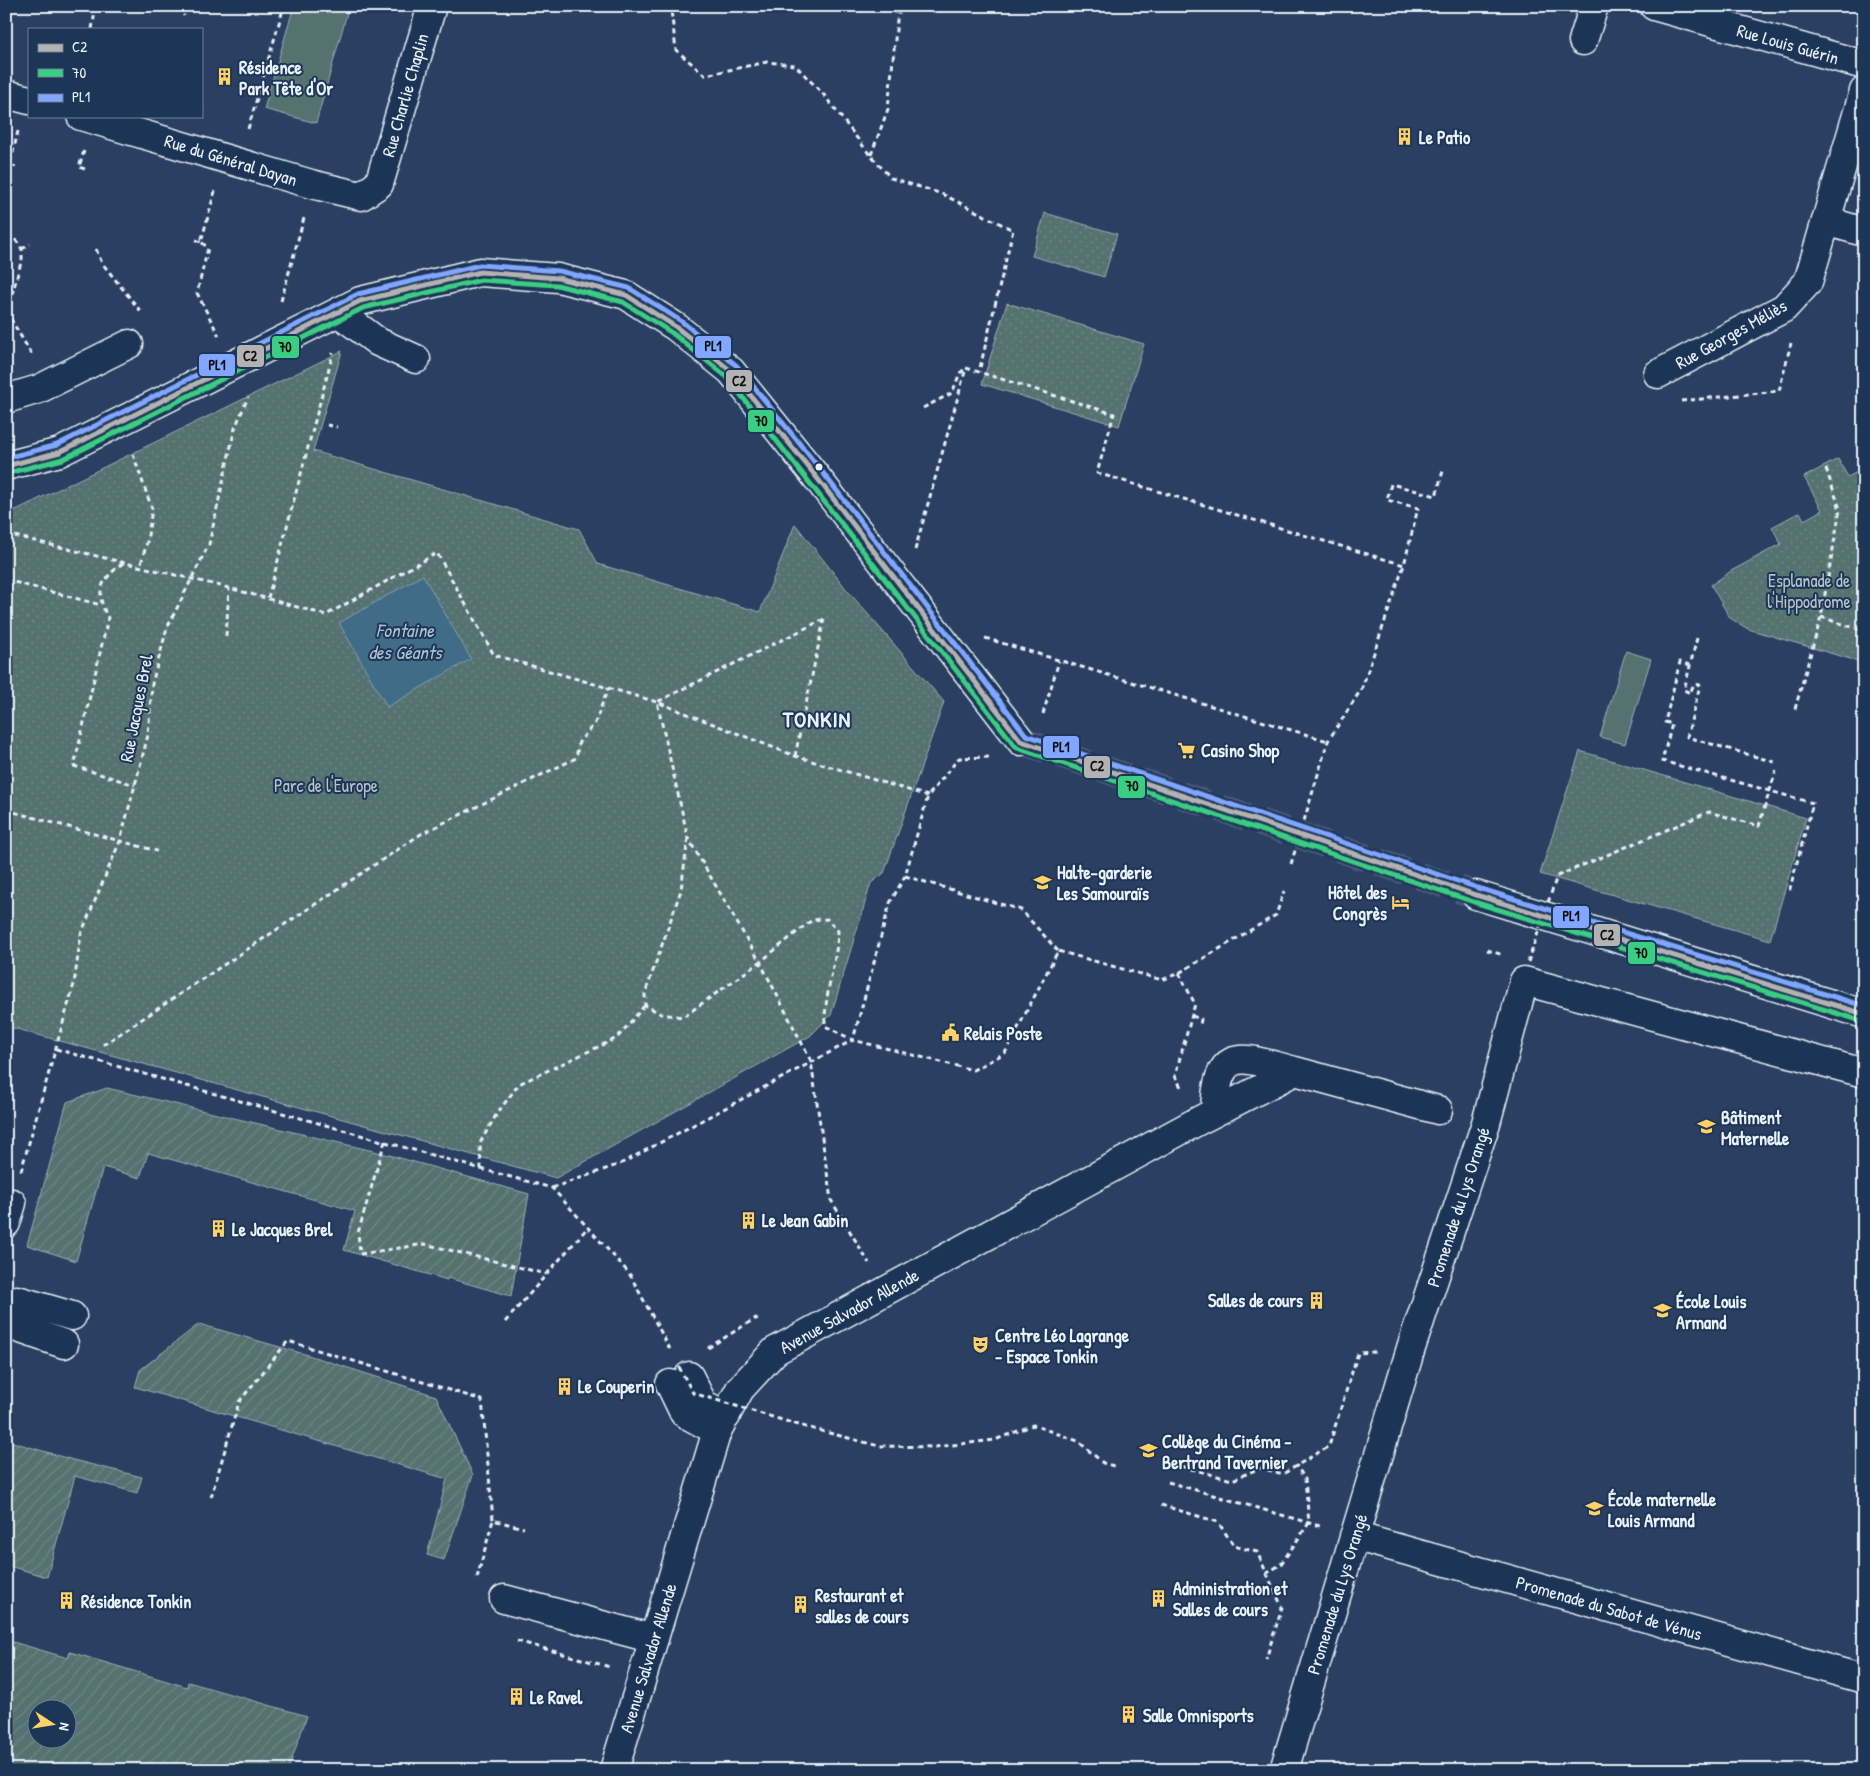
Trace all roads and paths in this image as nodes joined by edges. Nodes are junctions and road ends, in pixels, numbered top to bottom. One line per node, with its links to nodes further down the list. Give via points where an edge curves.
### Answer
1 (96, 6): 12 (path)
2 (181, 6): 11 (path)
3 (284, 6): 17 (path)
4 (432, 6): 24 (street, Rue Charlie Chaplin)
5 (666, 6): 18 (path, via 671,10 676,50 705,75 767,62 795,65 824,94)
6 (892, 6): 10 (path, via 890,10)
7 (901, 6): 10 (path)
8 (1594, 6): 13 (street)
9 (1654, 6): 14 (street, Rue Louis Guérin)
10 (899, 13): 18 (path, via 888,109)
11 (184, 16)
12 (92, 28)
13 (1583, 41)
14 (1864, 65)
15 (1864, 91): 26 (street, Rue Georges Méliès)
16 (88, 118): 20 (street, Rue du Général Dayan)
17 (248, 130)
18 (870, 155): 45 (path, via 891,178 942,194 1013,230)
19 (12, 157): 22 (path, via 10,165)
20 (225, 158): 24 (street, Rue du Général Dayan, via 362,196); 30 (path)
21 (81, 161): 23 (path, via 79,167)
22 (19, 168)
23 (86, 169)
24 (379, 184)
25 (304, 218): 39 (path, Rue Jacques Brel, via 292,269)
26 (1826, 221): 27 (street); 46 (street, Rue Georges Méliès, via 1808,282 1784,308)
27 (1864, 232)
28 (15, 239): 32 (path)
29 (196, 240): 30 (path)
30 (200, 242): 43 (path, via 208,248 197,293)
31 (30, 244): 32 (path)
32 (22, 249): 35 (path)
33 (6, 262): 34 (path, via 10,267)
34 (6, 282)
35 (7, 311): 42 (path)
36 (338, 312): 39 (street); 41 (street, via 378,342); 75 (street, via 360,301 480,272 558,278 626,295 676,327 731,371)
37 (1793, 338): 48 (path, via 1779,391)
38 (129, 344): 47 (street, via 39,389)
39 (266, 349): 43 (street); 61 (path, Rue Jacques Brel, via 235,428 209,544)
40 (334, 350): 64 (path)
41 (416, 359)
42 (36, 362)
43 (235, 365): 53 (street, via 60,452)
44 (966, 368): 45 (path); 49 (path, via 960,373 952,393); 57 (path)
45 (979, 372): 59 (path, via 1114,414 1097,472)
46 (1658, 374)
47 (6, 399)
48 (1681, 401)
49 (923, 408)
50 (327, 425): 51 (path)
51 (337, 427)
52 (131, 448): 60 (path, via 152,509)
53 (6, 466)
54 (1825, 466): 66 (path, via 1840,509)
55 (1443, 471): 59 (path, via 1436,496 1390,484 1387,500 1418,508)
56 (6, 534): 58 (path)
57 (914, 554)
58 (123, 563): 60 (path); 65 (path, via 103,582)
59 (1404, 565): 76 (path, via 1362,688)
60 (140, 567): 61 (path)
61 (192, 579): 63 (path); 80 (path, Rue Jacques Brel, via 167,628 152,684 148,735)
62 (6, 580): 65 (path)
63 (229, 588): 64 (path); 68 (path)
64 (268, 598): 72 (path, via 326,615 437,553 494,655)
65 (101, 605): 80 (path, via 108,618 74,766)
66 (1821, 617): 67 (path); 74 (path)
67 (1864, 631)
68 (226, 636)
69 (980, 637): 76 (path)
70 (1697, 638): 71 (path)
71 (1690, 665): 78 (path, via 1684,690 1690,693 1694,684 1700,685 1687,737); 88 (path, via 1680,662 1666,722 1672,724 1662,761 1813,803)
72 (608, 688): 73 (path); 99 (path, via 595,723 579,742 576,758 421,834)
73 (657, 702): 77 (path); 77 (path, via 824,619); 82 (path)
74 (1795, 708)
75 (1021, 741)
76 (1328, 742): 85 (path)
77 (795, 756): 86 (path, via 928,796)
78 (1778, 763)
79 (1776, 771): 92 (path, bridge, via 1759,826 1709,812 1558,876)
80 (134, 785): 83 (path, Rue Jacques Brel)
81 (6, 810): 83 (path)
82 (688, 838): 91 (path); 94 (path, via 681,890 644,994)
83 (120, 841): 84 (path); 100 (path, Rue Jacques Brel, via 81,934 74,984)
84 (157, 851)
85 (1291, 864)
86 (905, 876): 90 (path, via 1021,910); 98 (path, via 890,903)
87 (1284, 891): 93 (path, via 1276,915)
88 (1789, 892)
89 (1476, 895): 95 (street)
90 (1058, 950): 93 (path, via 1162,980); 98 (path, via 1005,1053 973,1070)
91 (760, 962): 94 (path, via 683,1016 661,1014); 98 (path, via 812,920 827,919 838,931 838,950 824,1004 825,1026); 101 (path)
92 (1528, 962)
93 (1179, 973): 96 (path, via 1195,1004)
94 (645, 1005): 108 (path, via 616,1038 519,1084 496,1114 480,1143)
95 (1864, 1014)
96 (1192, 1016): 97 (path, via 1201,1019); 104 (path)
97 (1200, 1026)
98 (853, 1040): 101 (path)
99 (102, 1045)
100 (56, 1049): 107 (path); 110 (path, Rue Jacques Brel)
101 (811, 1061): 109 (path, via 620,1164); 112 (path, via 831,1200)
102 (1296, 1071): 105 (street); 106 (street, Avenue Salvador Allende); 106 (street, via 1242,1058 1232,1062 1220,1072)
103 (1864, 1073): 120 (street, Promenade du Lys Orangé, via 1524,981 1486,1123)
104 (1175, 1076)
105 (1438, 1110)
106 (1215, 1112): 123 (street, Avenue Salvador Allende, via 775,1351 740,1389)
107 (386, 1141): 108 (path); 113 (path, via 358,1233 360,1254 425,1244)
108 (481, 1169): 109 (path)
109 (552, 1188): 111 (path)
110 (8, 1209)
111 (588, 1227): 113 (path); 122 (path, via 630,1273)
112 (874, 1271)
113 (546, 1274): 117 (path)
114 (6, 1302): 115 (street, via 17,1300)
115 (72, 1316)
116 (756, 1318): 121 (path)
117 (505, 1322)
118 (6, 1324): 119 (street)
119 (64, 1344)
120 (1411, 1348): 125 (path, via 1358,1353 1329,1446); 135 (street, Promenade du Lys Orangé)
121 (702, 1352)
122 (681, 1372): 123 (street, via 703,1404); 126 (path, bridge, via 693,1393 879,1446 935,1447 995,1440 1033,1425 1078,1441 1103,1463)
123 (722, 1423): 138 (street, Avenue Salvador Allende)
124 (1173, 1464): 125 (path, via 1232,1480 1260,1468 1283,1474)
125 (1296, 1464): 131 (path, via 1305,1479)
126 (1117, 1467)
127 (1168, 1482): 131 (path)
128 (212, 1497): 130 (path, via 239,1402 288,1341 482,1400)
129 (1161, 1505): 136 (path, via 1218,1522 1234,1546 1257,1552)
130 (493, 1520)
131 (1309, 1523): 133 (path); 136 (path, via 1281,1564)
132 (512, 1525): 134 (path)
133 (1324, 1527)
134 (524, 1528)
135 (1354, 1536): 140 (street, Promenade du Sabot de Vénus); 142 (street, Promenade du Lys Orangé)
136 (1266, 1574): 139 (path, via 1282,1607)
137 (504, 1599): 138 (street)
138 (654, 1639): 141 (street, Avenue Salvador Allende)
139 (1266, 1659)
140 (1864, 1679)
141 (614, 1770)
142 (1284, 1770)

